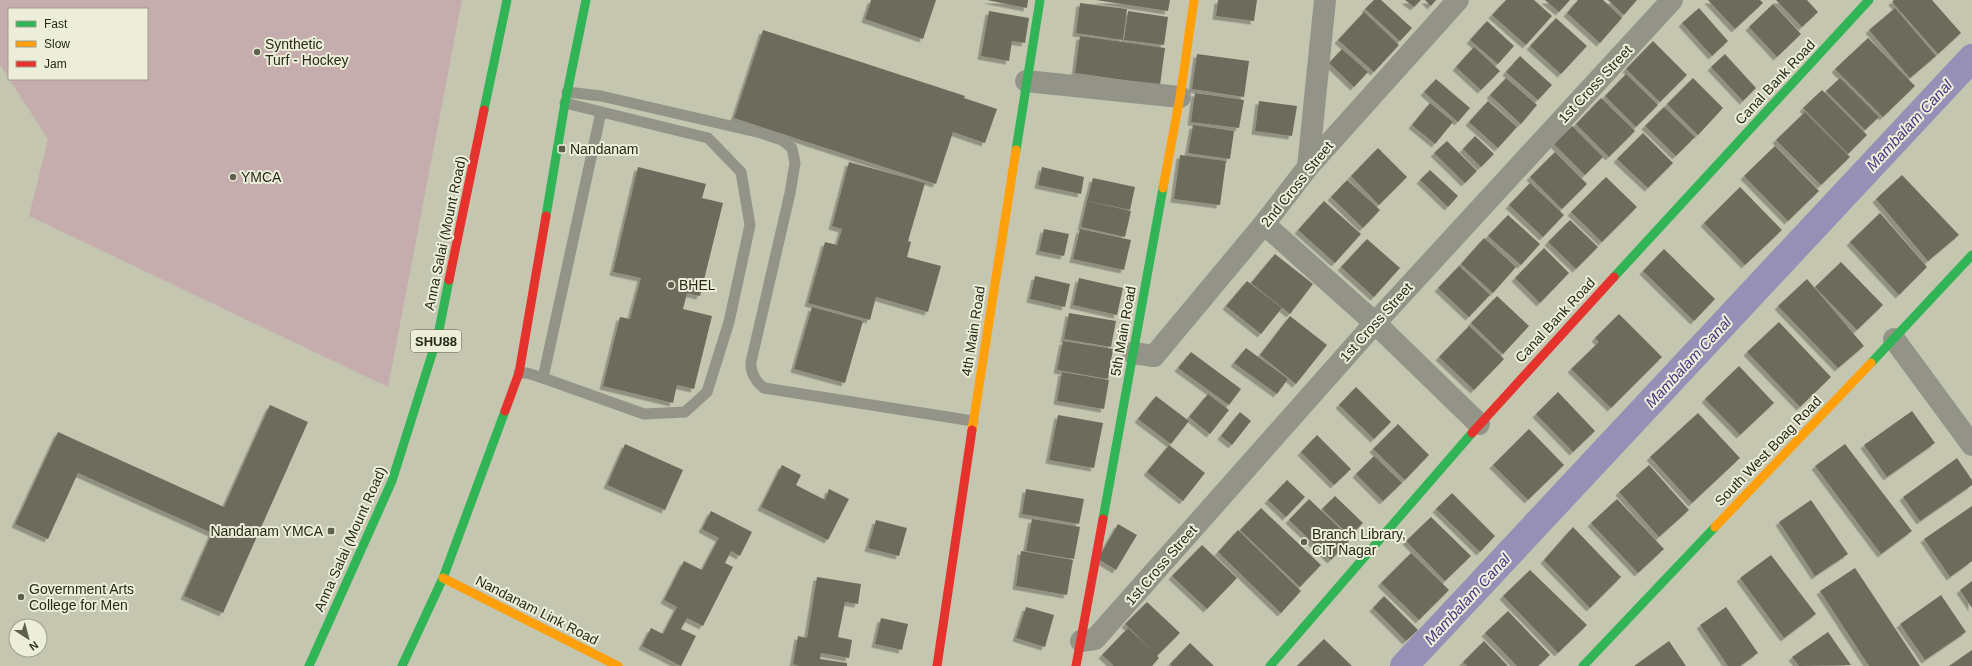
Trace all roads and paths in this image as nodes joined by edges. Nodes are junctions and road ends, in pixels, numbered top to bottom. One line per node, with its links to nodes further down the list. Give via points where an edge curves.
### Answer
1 (507, 0): 26 (street, Anna Salai (Mount Road) / SHU88, via 438,335 392,481)
2 (586, 0): 10 (street)
3 (1040, 0): 9 (street, 4th Main Road)
4 (1194, 0): 11 (street, 5th Main Road)
5 (1325, 0): 13 (street)
6 (1458, 0): 13 (street, 2nd Cross Street)
7 (1672, 0): 16 (street, 1st Cross Street)
8 (1869, 0): 22 (street, Canal Bank Road)
9 (1026, 81): 11 (street); 21 (street, 4th Main Road)
10 (566, 97): 12 (lane); 19 (street); 21 (lane, via 601,96 762,133 782,140 792,148 795,163 790,193 751,362 752,371 761,386)
11 (1180, 97): 18 (street, 5th Main Road)
12 (601, 112): 20 (lane); 20 (lane, via 708,138 741,172 750,226 729,322 707,392 685,412 644,414)
13 (1308, 167): 14 (street, 2nd Cross Street)
14 (1264, 224): 16 (street); 18 (street, 2nd Cross Street, via 1154,356)
15 (1972, 255): 17 (street, South West Boag Road)
16 (1375, 323): 22 (street); 25 (street, 1st Cross Street, via 1096,639)
17 (1894, 339): 23 (street); 32 (street, South West Boag Road)
18 (1133, 353): 25 (street, 5th Main Road)
19 (519, 373): 20 (lane); 24 (street)
20 (543, 378)
21 (973, 421): 29 (street, 4th Main Road)
22 (1479, 424): 31 (street, Canal Bank Road)
23 (1972, 445)
24 (443, 578): 27 (street); 28 (street, Nandanam Link Road)
25 (1081, 642): 30 (street, 5th Main Road)
26 (309, 666)
27 (402, 666)
28 (618, 666)
29 (938, 666)
30 (1076, 666)
31 (1270, 666)
32 (1583, 666)

